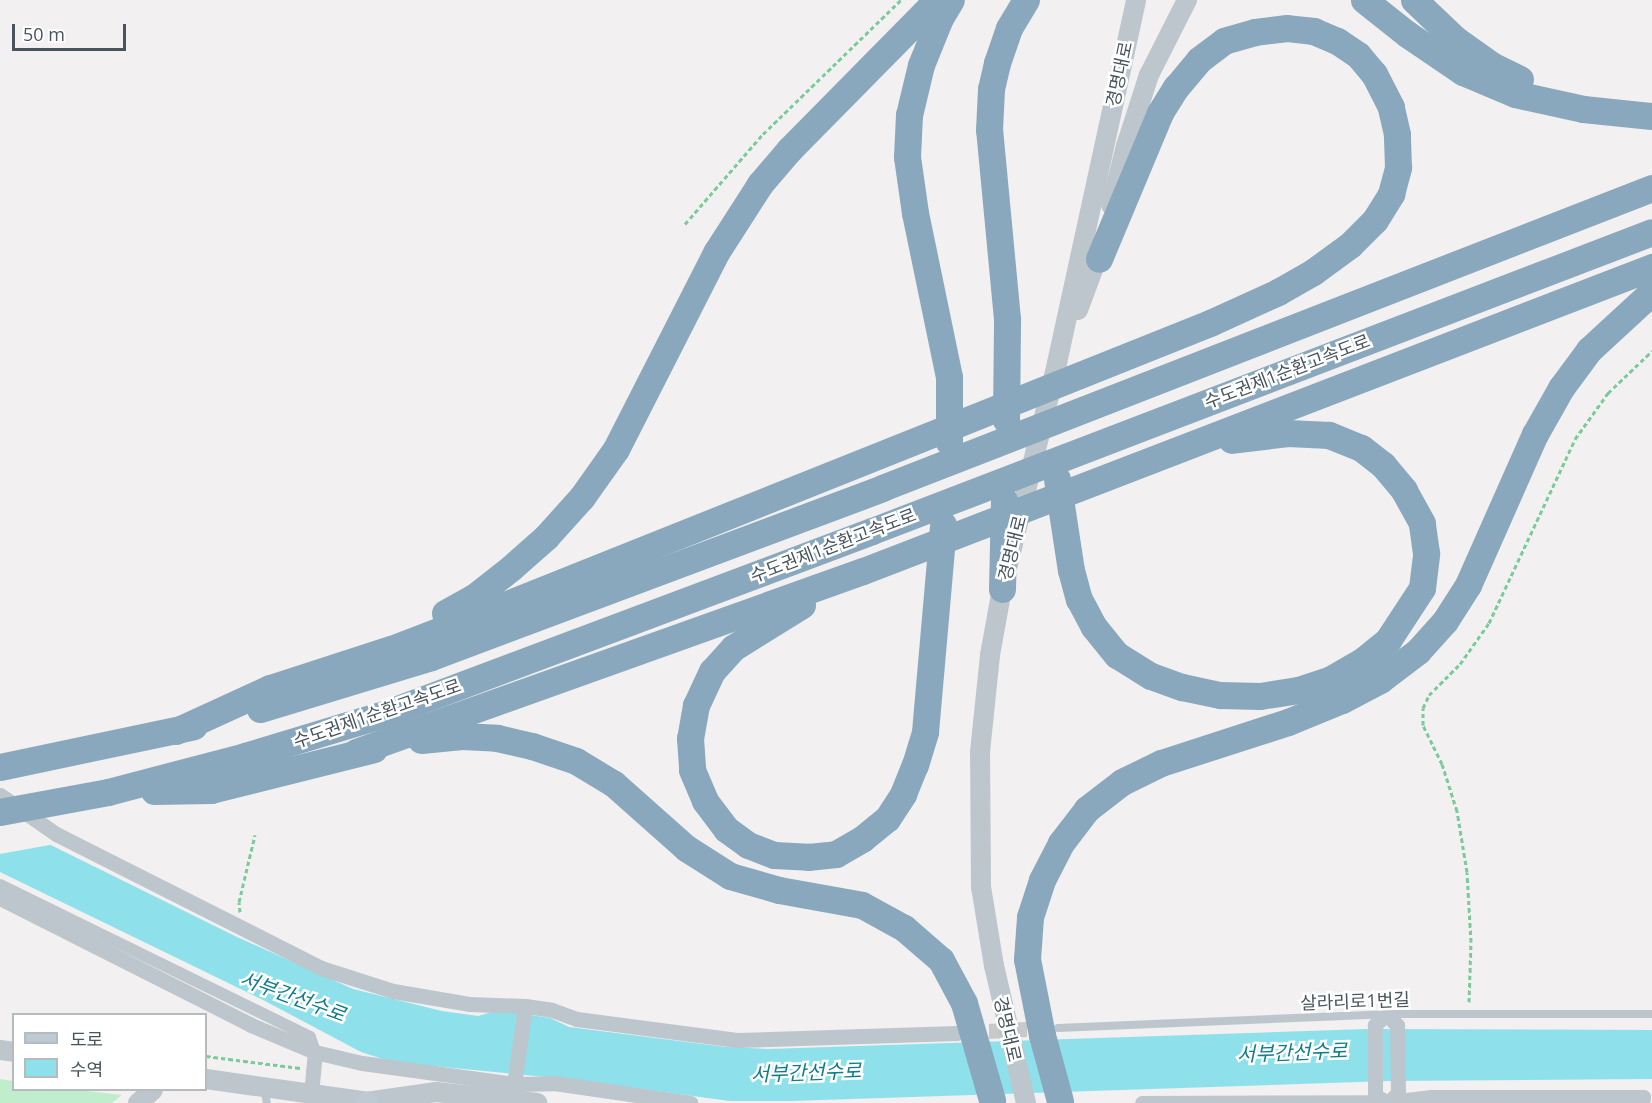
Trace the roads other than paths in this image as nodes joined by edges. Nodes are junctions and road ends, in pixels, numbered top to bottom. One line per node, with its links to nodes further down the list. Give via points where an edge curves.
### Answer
1 (937, 0): 19 (highway, via 760,184 717,250 616,450 582,497 512,568 474,597 410,632)
2 (951, 0): 17 (highway, via 921,65 909,115 915,213 949,377 950,409 925,732 911,775 887,819 836,854 774,855 748,845 726,829 705,801 692,770 690,738 696,705 712,671 733,648)
3 (1136, 0): 15 (street, 경명대로)
4 (1186, 0): 12 (street, via 1149,75 1125,146)
5 (1364, 0): 8 (highway, via 1463,72 1515,94)
6 (1414, 0): 8 (highway, via 1455,39 1493,66)
7 (1024, 2): 18 (highway, via 1009,28 998,63 991,89 989,130 1008,320)
8 (1583, 109): 9 (highway)
9 (1652, 116)
10 (1652, 188): 20 (highway, 수도권제1순환고속도로, via 882,488 431,657)
11 (1652, 232): 23 (highway, 수도권제1순환고속도로, via 387,713)
12 (1099, 259): 15 (street); 19 (highway, via 1160,113 1198,60 1224,41 1287,28 1314,31 1337,40 1358,55 1374,74 1391,107 1398,134 1398,167 1391,194 1375,220 1350,245 1313,272 1210,323)
13 (1652, 267): 16 (highway)
14 (1652, 292): 31 (highway, via 1589,350 1561,388 1535,434 1468,585 1418,651 1380,680 1342,700 1288,722 1161,763 1122,782 1087,809 1060,843 1030,917 1027,960)
15 (1057, 363): 16 (highway, via 1057,482 1071,570 1079,599 1094,627 1117,655 1151,676 1182,687 1220,695 1260,696 1298,690 1331,679 1388,640 1422,588 1426,553 1422,522 1404,490 1383,465 1361,448 1329,435 1288,433); 18 (street, 경명대로)
16 (1182, 448): 17 (highway)
17 (863, 571): 21 (highway)
18 (1002, 589): 46 (street, 경명대로, via 990,655 980,752 981,887 994,966)
19 (391, 649): 20 (highway, via 270,688)
20 (176, 731): 22 (highway, 수도권제1순환고속도로)
21 (356, 752): 23 (highway, via 211,790); 32 (highway, via 462,736 497,738 576,761 614,783 686,848 730,876 779,890 862,905 904,927 941,960 964,1003)
22 (0, 767)
23 (108, 792): 25 (highway, 수도권제1순환고속도로)
24 (0, 795): 28 (street, via 56,834 321,968 393,991)
25 (0, 812)
26 (0, 885): 33 (street, via 310,1037)
27 (0, 898): 33 (street, via 251,1025)
28 (525, 1009): 32 (street, via 737,1040); 35 (street)
29 (1652, 1014): 30 (lane, 살라리로1번길, via 1455,1014)
30 (1386, 1021): 31 (lane, 살라리로1번길); 39 (street); 39 (street, via 1375,1090 1376,1096)
31 (1050, 1032): 42 (highway)
32 (966, 1036): 41 (highway)
33 (315, 1052): 35 (street); 37 (street)
34 (207, 1079): 38 (street)
35 (514, 1086): 40 (street); 44 (street); 45 (street, via 554,1083)
36 (151, 1091): 43 (street)
37 (311, 1094): 38 (street); 40 (street)
38 (265, 1095)
39 (1392, 1100): 47 (street); 48 (street, via 1642,1097)
40 (370, 1102)
41 (993, 1102)
42 (1061, 1102)
43 (138, 1103)
44 (537, 1103)
45 (691, 1103)
46 (1026, 1103)
47 (1142, 1103)
48 (1642, 1103)

